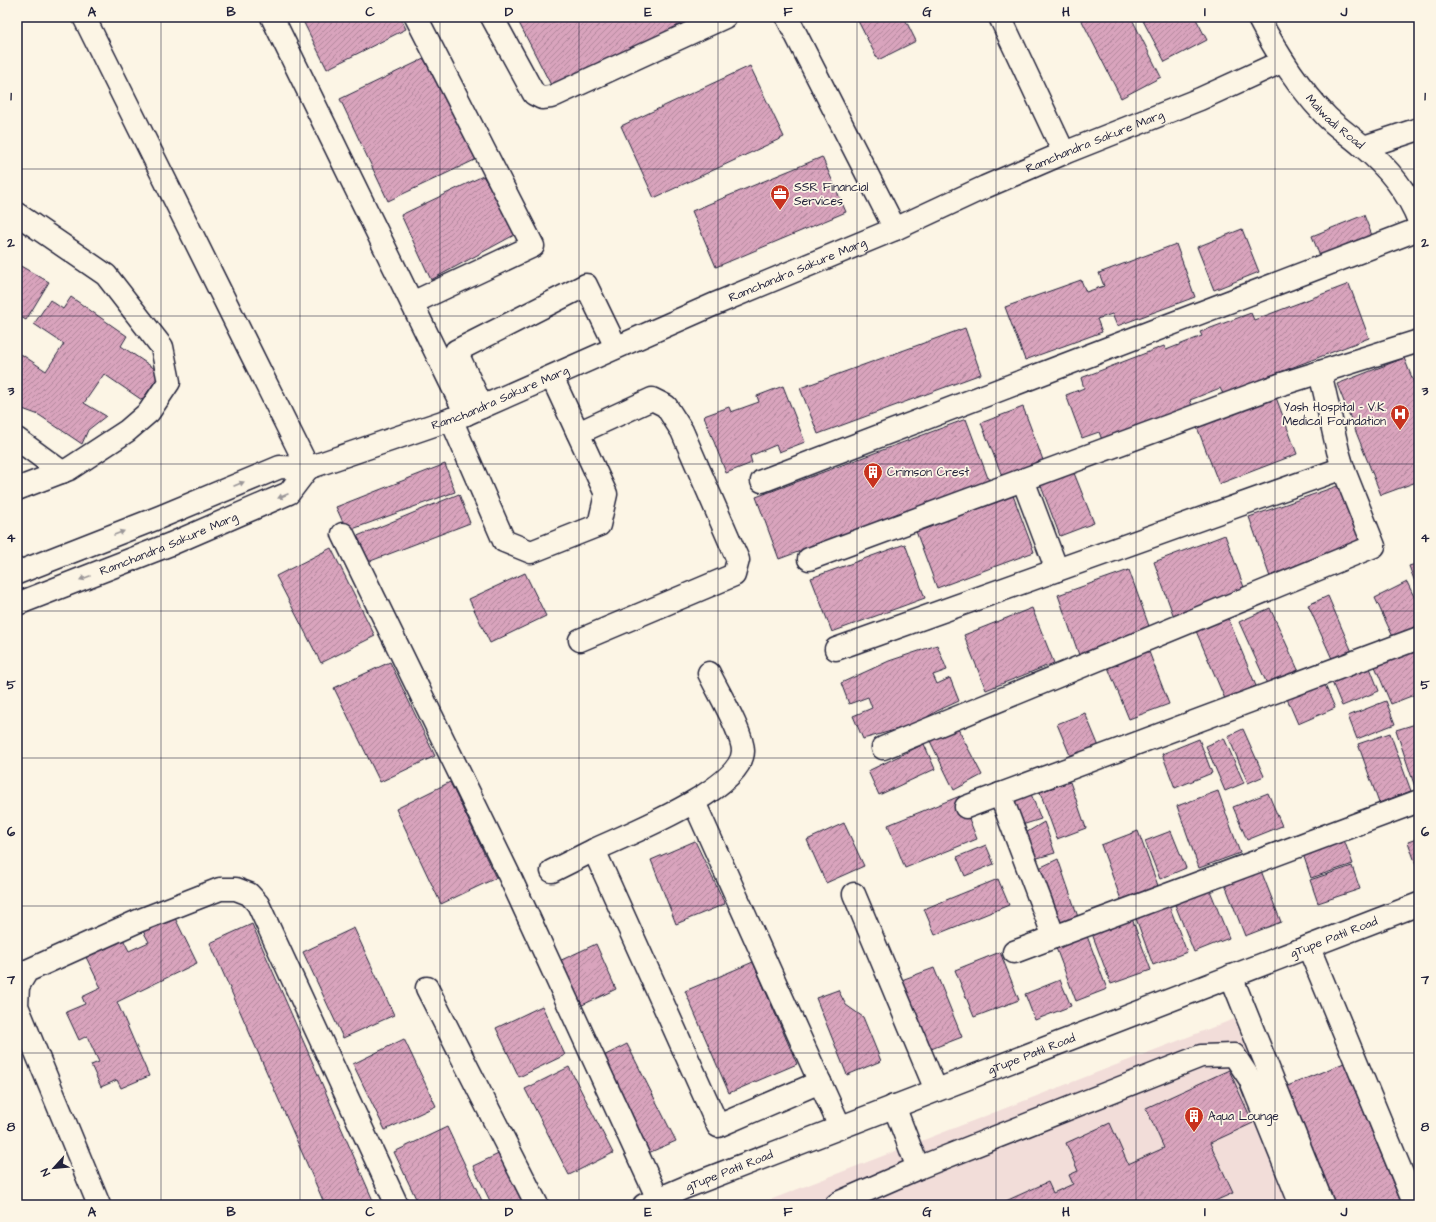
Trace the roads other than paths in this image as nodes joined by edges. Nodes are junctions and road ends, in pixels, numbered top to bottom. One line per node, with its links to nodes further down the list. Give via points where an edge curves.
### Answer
1 (84, 17): 25 (street)
2 (272, 17): 17 (street)
3 (416, 17): 17 (street, via 533,246)
4 (492, 17): 5 (street, via 534,94 542,98 551,97)
5 (725, 17)
6 (787, 17): 15 (street)
7 (1000, 17): 12 (street)
8 (1258, 17): 9 (street, Malwadi Road)
9 (1283, 61): 11 (street, Malwadi Road, via 1300,87 1328,118); 12 (street, Ramchandra Sakure Marg, via 1200,100)
10 (1419, 129): 11 (street)
11 (1364, 147): 14 (street, Malwadi Road, via 1399,184)
12 (1064, 153): 15 (street, Ramchandra Sakure Marg)
13 (17, 214): 27 (street, via 106,275 162,347 169,382 149,412 127,431)
14 (1419, 221)
15 (895, 229): 19 (street, Ramchandra Sakure Marg)
16 (1419, 229): 29 (street)
17 (412, 303): 22 (street)
18 (1419, 341): 20 (street)
19 (616, 347): 21 (street, Ramchandra Sakure Marg); 22 (street, via 586,285 456,351)
20 (1320, 372): 26 (street); 28 (street)
21 (552, 377): 22 (street, Ramchandra Sakure Marg); 23 (street)
22 (466, 413): 23 (street, via 504,541 530,552 599,525 606,494); 25 (street, Ramchandra Sakure Marg)
23 (578, 433): 39 (street, via 652,399 666,406 682,430 738,560 734,575)
24 (17, 439): 27 (street)
25 (308, 468): 31 (street, Ramchandra Sakure Marg, one-way to 25, via 280,467); 33 (street, Ramchandra Sakure Marg, one-way to 33, via 289,494)
26 (1343, 468): 35 (street); 42 (street, via 1374,546)
27 (62, 472): 30 (street)
28 (1023, 480): 34 (street); 35 (street)
29 (762, 481)
30 (17, 489)
31 (160, 517): 33 (street); 36 (street, Ramchandra Sakure Marg, one-way to 31)
32 (343, 534): 61 (street, via 510,877)
33 (171, 544): 37 (street, Ramchandra Sakure Marg, one-way to 37)
34 (809, 559)
35 (1057, 570): 40 (street)
36 (17, 572)
37 (17, 604)
38 (1419, 638): 43 (street)
39 (580, 640)
40 (836, 649)
41 (709, 673): 45 (street, via 740,738 743,752 738,766 726,781)
42 (883, 748)
43 (1000, 794): 46 (street); 51 (street)
44 (1419, 801): 51 (street)
45 (694, 802): 47 (street); 56 (street)
46 (966, 807)
47 (594, 850): 48 (street); 56 (street, via 718,1126)
48 (552, 871)
49 (854, 894): 57 (street)
50 (1419, 904): 53 (street, gTupe Patil Road)
51 (1054, 937): 52 (street)
52 (1014, 952)
53 (1312, 956): 54 (street, gTupe Patil Road); 68 (street)
54 (1231, 976): 57 (street, gTupe Patil Road); 67 (street)
55 (427, 988): 64 (street)
56 (820, 1082): 59 (street)
57 (936, 1090): 58 (street, gTupe Patil Road)
58 (894, 1106): 59 (street, gTupe Patil Road); 60 (street)
59 (840, 1127): 61 (street, gTupe Patil Road)
60 (918, 1168): 65 (street); 66 (street, via 1201,1056 1234,1055 1250,1079)
61 (651, 1202)
62 (99, 1205): 63 (street, via 17,1006 18,986 27,971 138,921 220,889 236,889 249,894 258,904)
63 (397, 1205)
64 (536, 1205)
65 (836, 1205)
66 (1301, 1205)
67 (1323, 1205)
68 (1414, 1205)

